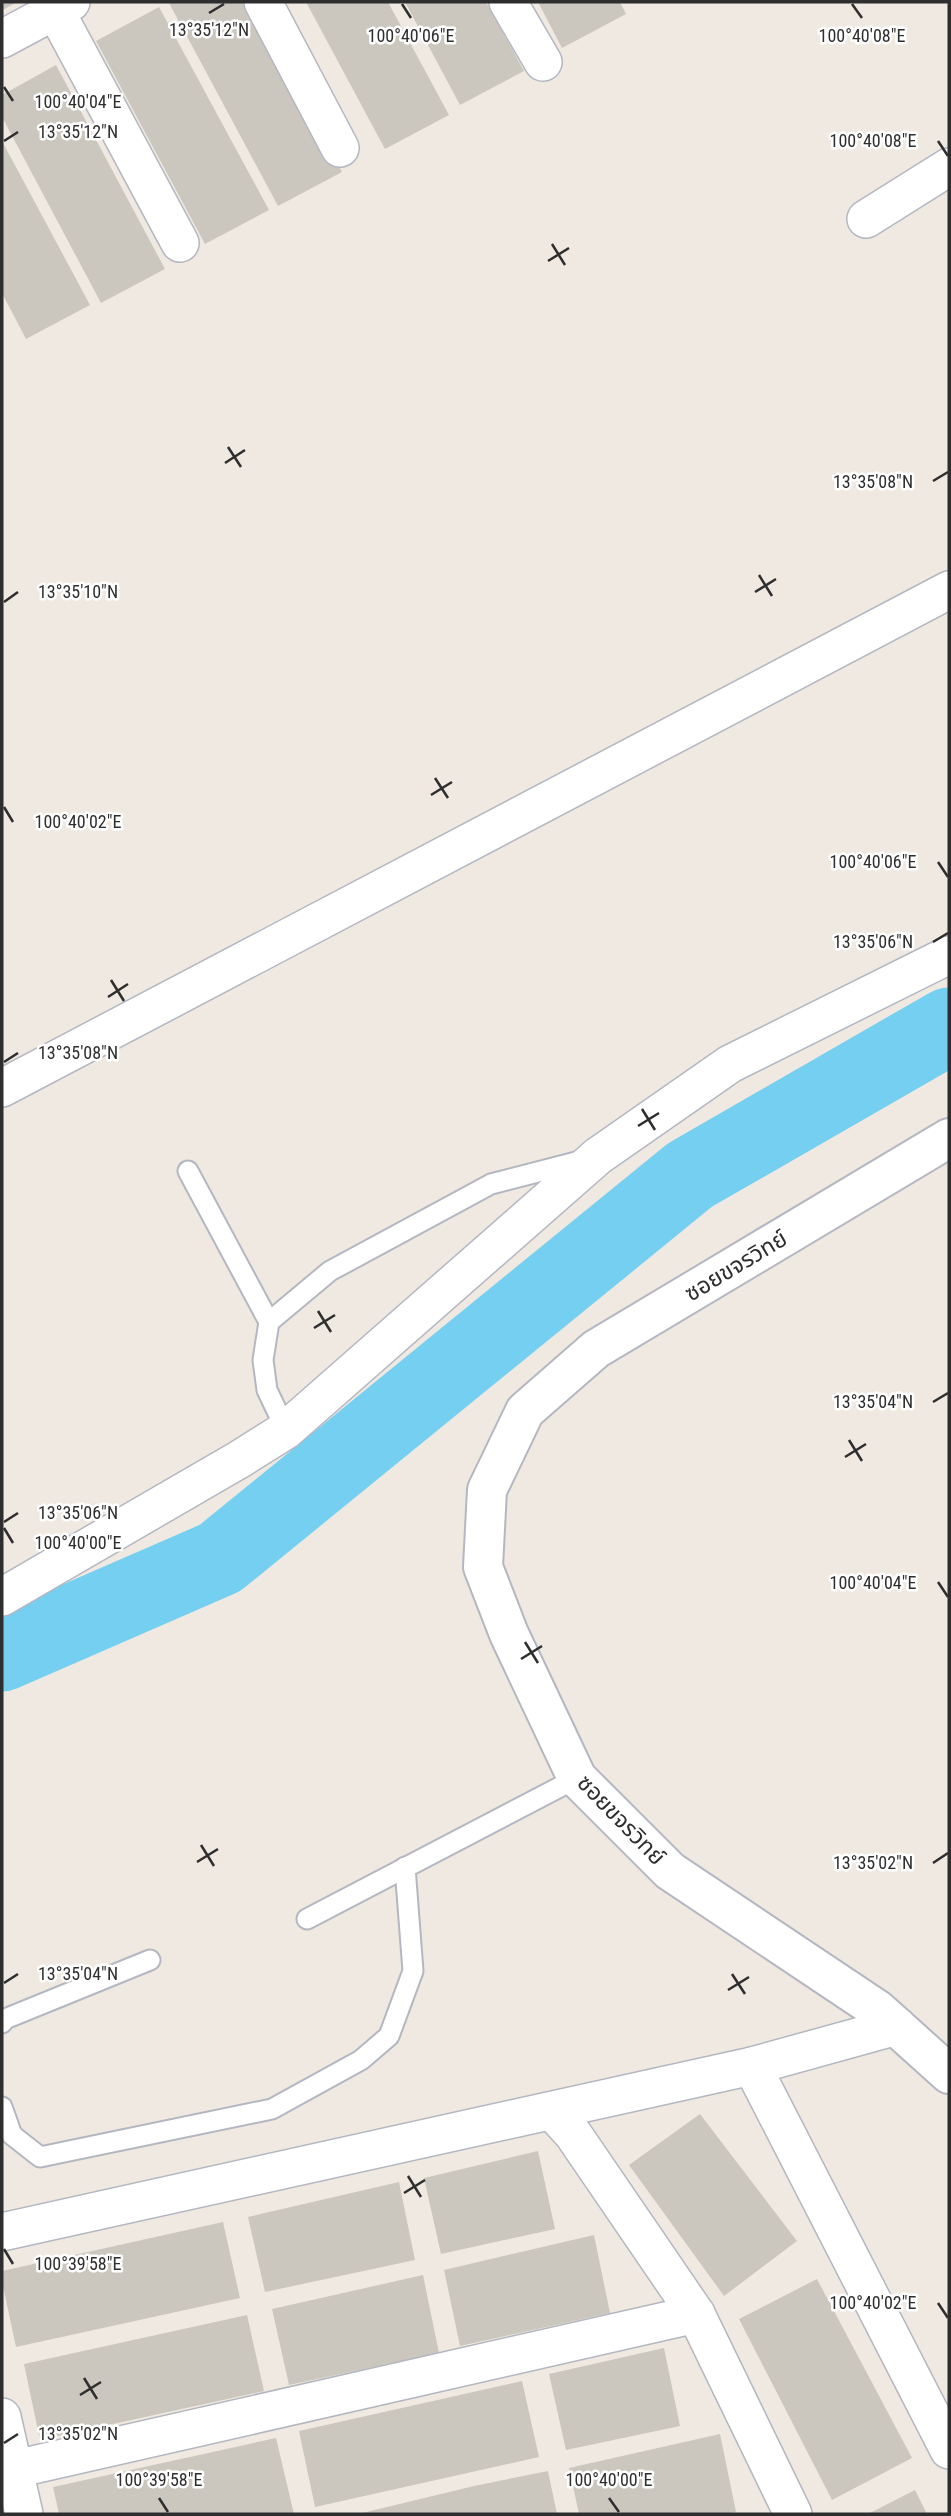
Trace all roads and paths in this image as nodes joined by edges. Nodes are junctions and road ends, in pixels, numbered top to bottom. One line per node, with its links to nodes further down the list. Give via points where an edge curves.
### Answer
1 (263, 2): 6 (street)
2 (508, 2): 5 (street)
3 (63, 6): 4 (street); 9 (street)
4 (2, 39)
5 (543, 62)
6 (340, 148)
7 (949, 167): 8 (street)
8 (866, 219)
9 (180, 243)
10 (949, 590): 12 (street)
11 (949, 955): 14 (street, via 730,1064)
12 (2, 1088)
13 (949, 1138): 19 (street, ซอยขจรวิทย์, via 596,1349 525,1411 486,1490 483,1567 509,1634)
14 (598, 1156): 16 (lane, via 491,1184 330,1271); 17 (street)
15 (188, 1171): 16 (lane)
16 (269, 1322): 17 (lane, via 263,1360 267,1390)
17 (286, 1430): 18 (street)
18 (2, 1597)
19 (577, 1778): 20 (lane); 24 (street, ซอยขจรวิทย์, via 670,1871)
20 (405, 1867): 21 (lane); 27 (lane, via 413,1971 389,2036 360,2060 272,2109 40,2157 12,2136)
21 (307, 1919)
22 (150, 1960): 23 (lane)
23 (2, 2023)
24 (897, 2026): 25 (street); 26 (street, ซอยขจรวิทย์)
25 (752, 2066): 28 (street); 32 (street)
26 (949, 2074)
27 (2, 2107)
28 (552, 2110): 29 (street); 30 (street)
29 (2, 2232)
30 (696, 2314): 33 (street); 35 (street)
31 (2, 2417): 33 (street)
32 (949, 2451)
33 (8, 2470): 34 (street)
34 (24, 2514)
35 (793, 2514)

